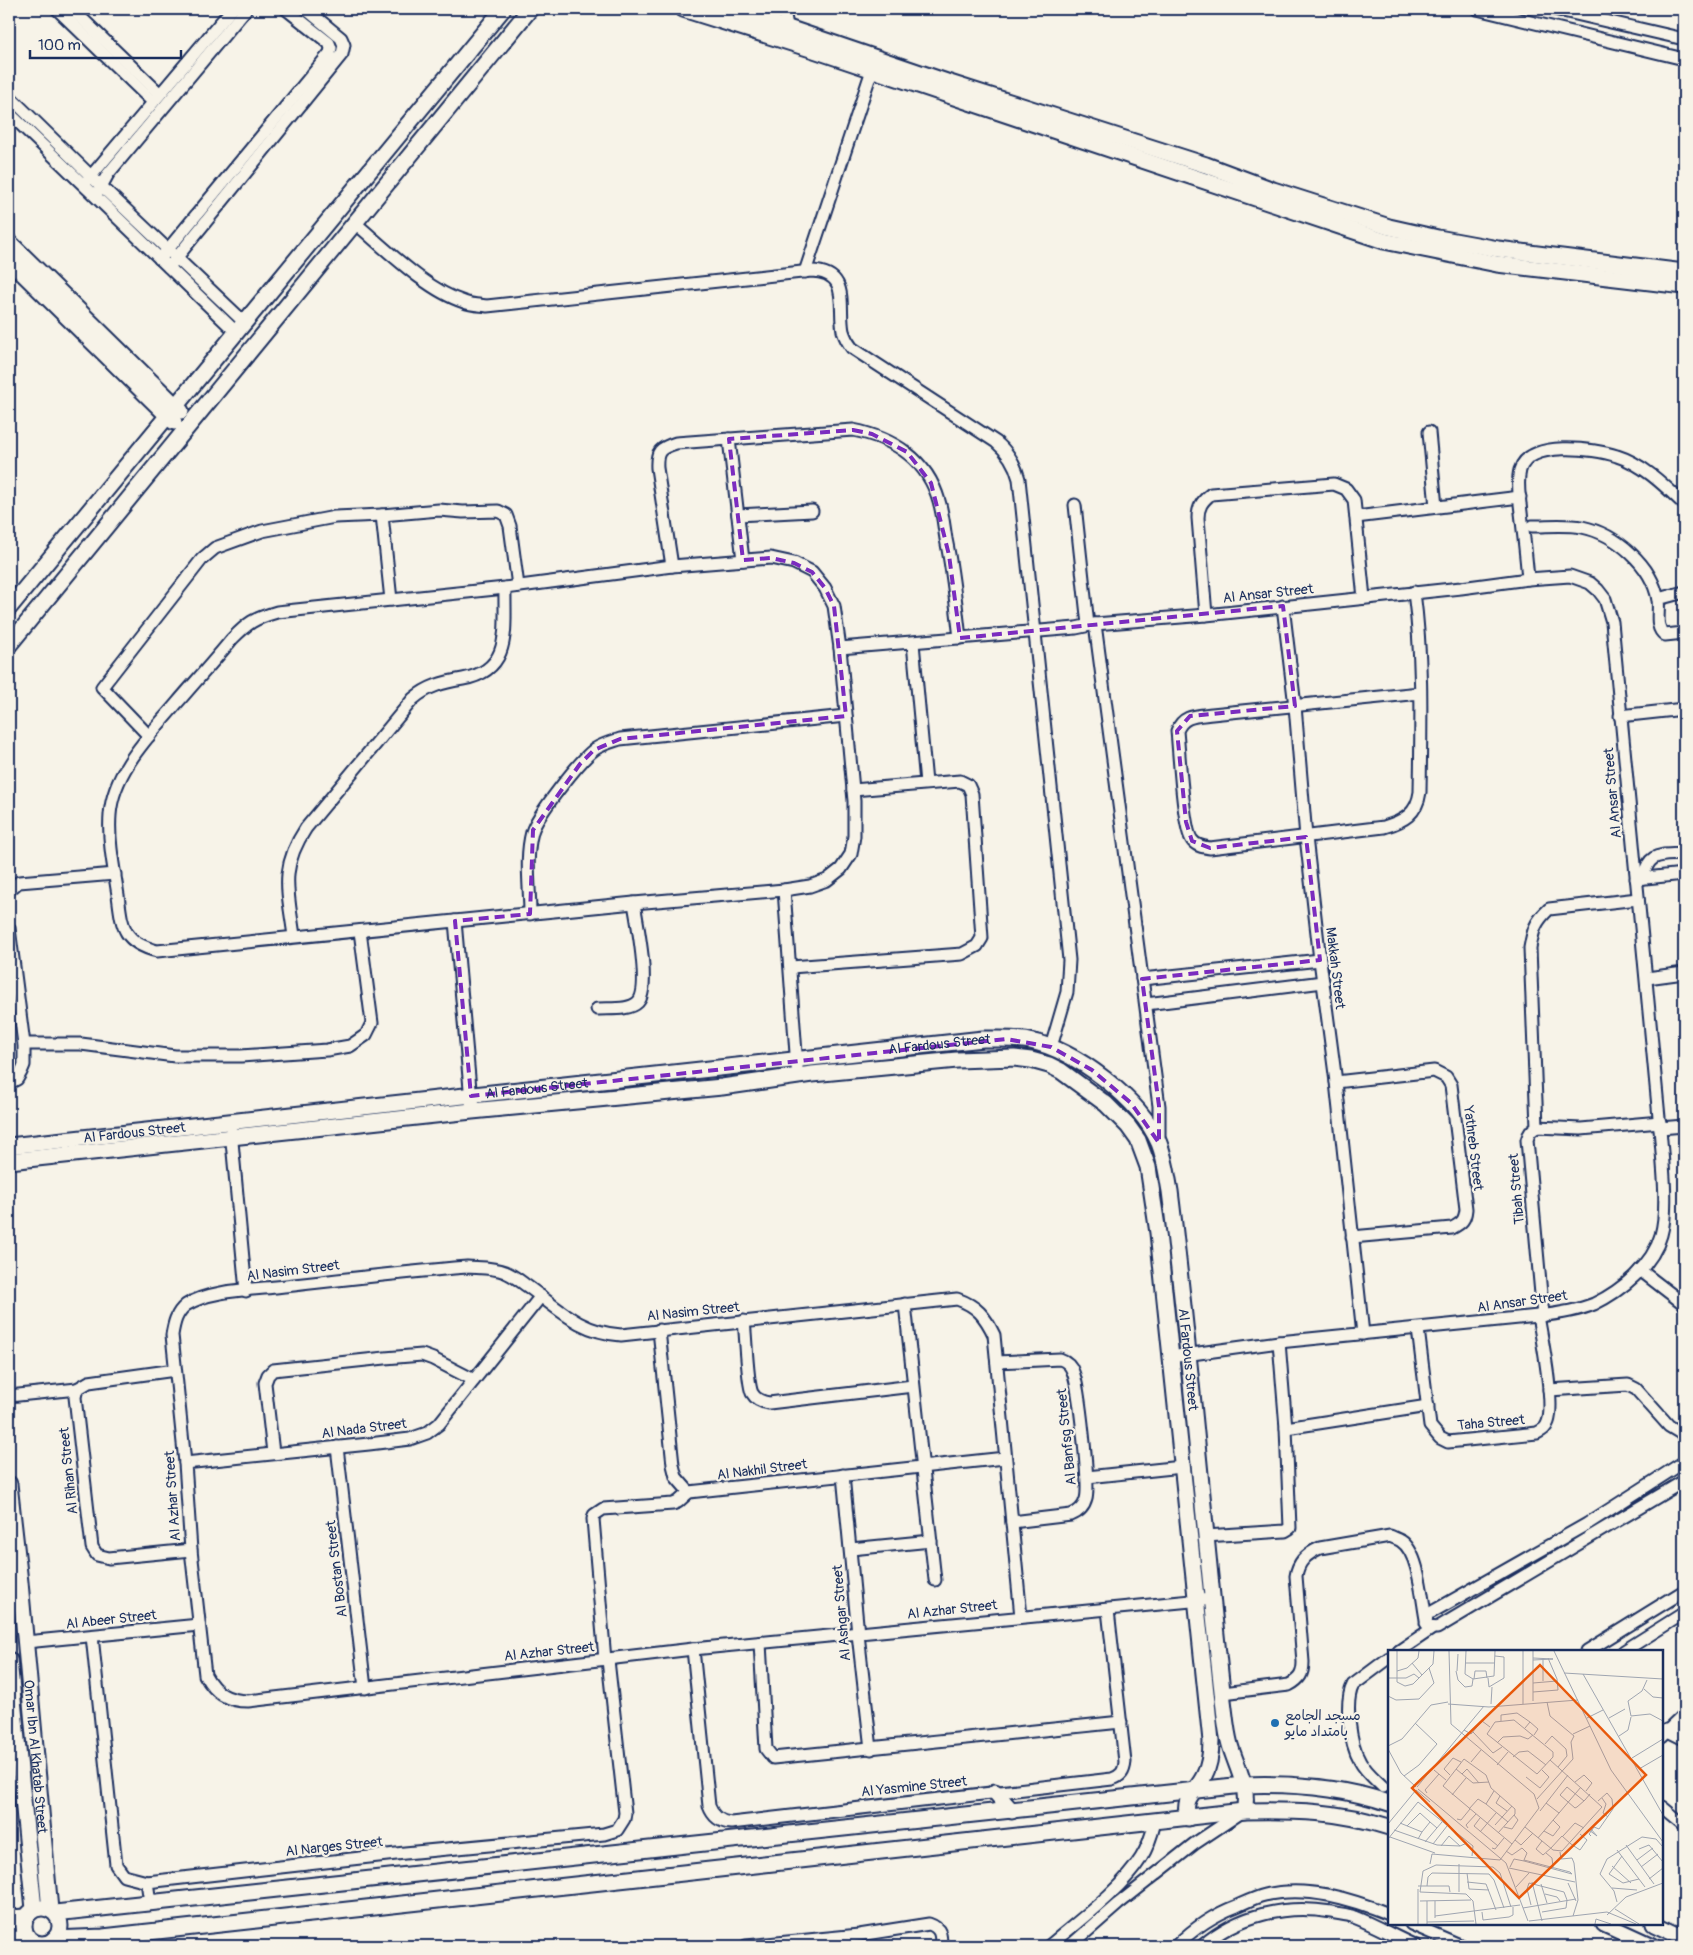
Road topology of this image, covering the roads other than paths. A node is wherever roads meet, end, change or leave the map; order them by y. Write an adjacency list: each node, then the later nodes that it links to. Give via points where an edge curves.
1 (57, 9): 23 (street)
2 (72, 9): 23 (street)
3 (232, 9): 23 (street)
4 (246, 9): 27 (street)
5 (286, 9): 18 (street)
6 (306, 9): 16 (street)
7 (502, 9): 37 (street)
8 (530, 9): 29 (street)
9 (683, 9): 19 (street)
10 (784, 9): 15 (street)
11 (1477, 9): 20 (street)
12 (1554, 9): 14 (street)
13 (742, 10): 15 (street)
14 (1590, 13): 17 (street)
15 (787, 26): 19 (street)
16 (341, 38): 18 (street); 31 (street, via 344,50 340,57)
17 (1684, 39)
18 (329, 43): 31 (street, via 330,53)
19 (815, 44): 21 (street); 35 (street, via 1389,227 1498,248)
20 (1684, 59)
21 (872, 70): 34 (street); 36 (street, via 1384,242 1497,264)
22 (9, 96): 25 (street)
23 (157, 98): 25 (street)
24 (9, 113): 26 (street)
25 (91, 176): 26 (street); 27 (street)
26 (83, 186): 28 (street)
27 (101, 186): 28 (street); 31 (street)
28 (94, 196): 33 (street)
29 (354, 222): 34 (street, via 427,283 466,303 487,306); 39 (street)
30 (9, 242): 38 (street)
31 (172, 254): 33 (street); 37 (street)
32 (9, 260): 38 (street)
33 (164, 263): 37 (street)
34 (805, 272): 65 (street, via 824,273 839,287 843,331 852,348 996,442 1009,454 1019,479)
35 (1684, 272)
36 (1684, 286)
37 (240, 327): 38 (street)
38 (171, 410): 39 (street); 62 (street)
39 (187, 426): 69 (street)
40 (1428, 432): 45 (street)
41 (729, 439): 48 (street); 52 (street, via 676,443 659,451 657,468); 67 (street, via 853,430 890,441 907,452 932,483 939,501 950,555)
42 (1520, 497): 43 (street, via 1518,479 1524,461 1533,454 1569,449 1617,456 1641,468); 45 (street); 53 (street)
43 (1684, 504)
44 (1075, 505): 64 (street)
45 (1436, 507): 49 (street)
46 (812, 511): 48 (street)
47 (382, 515): 54 (street, via 439,510 498,510 506,515 510,526); 60 (street); 76 (street, via 335,517 262,531 215,548 202,559 102,688)
48 (738, 515): 51 (street)
49 (1356, 517): 58 (street); 63 (street, via 1354,500 1346,489 1334,484 1211,494 1198,510)
50 (1532, 526): 59 (street, via 1582,527 1612,538 1639,561)
51 (743, 560): 52 (street); 70 (street, via 771,558 794,563 812,572 834,606)
52 (672, 566): 54 (street)
53 (1528, 579): 56 (street, Al Ansar Street); 75 (street, Al Ansar Street, via 1580,578 1590,583 1605,599 1612,622)
54 (518, 586): 55 (street)
55 (505, 588): 60 (street); 92 (street, via 503,638 496,662 486,671 434,685 413,699 298,841 289,860 287,877)
56 (1414, 592): 58 (street, Al Ansar Street); 71 (street)
57 (1684, 592): 59 (street)
58 (1364, 598): 61 (street, Al Ansar Street)
59 (1658, 599): 66 (street, via 1662,633)
60 (390, 600): 76 (street, via 277,612 257,618 232,639)
61 (1283, 606): 63 (street, Al Ansar Street); 72 (street, Makkah Street)
62 (9, 608)
63 (1206, 615): 64 (street, Al Ansar Street)
64 (1092, 624): 65 (street, Al Ansar Street); 97 (street)
65 (1035, 631): 67 (street, Al Ansar Street); 102 (street, via 1069,960 1067,992)
66 (1684, 633)
67 (960, 638): 68 (street, Al Ansar Street)
68 (913, 643): 70 (street, Al Ansar Street); 77 (street)
69 (9, 645)
70 (840, 648): 74 (street)
71 (1420, 693): 72 (street); 79 (street, via 1420,792 1409,817 1384,827)
72 (1295, 706): 79 (street, Makkah Street); 79 (street, via 1190,716 1184,719 1177,731 1186,822 1192,841 1210,848)
73 (1684, 709): 75 (street)
74 (846, 716): 78 (street); 88 (street, via 605,743 580,764 533,830 529,846)
75 (1620, 716): 83 (street, Al Ansar Street)
76 (149, 736): 81 (street, via 126,769 110,813)
77 (926, 783): 78 (street); 94 (street, via 960,781 968,785 972,794 982,926 982,938 977,946 962,954)
78 (853, 790): 85 (street, via 854,836 851,854 841,869 827,880)
79 (1306, 837): 93 (street, Makkah Street)
80 (1684, 854): 83 (street, via 1653,857)
81 (115, 874): 84 (street, via 19,882); 92 (street, via 126,935 147,948 157,951)
82 (1684, 874): 83 (street)
83 (1640, 878): 86 (street, Al Ansar Street)
84 (9, 890)
85 (784, 890): 87 (street); 94 (street)
86 (1638, 899): 96 (street, Al Ansar Street); 110 (street, via 1549,909 1539,918 1533,931 1530,948)
87 (634, 903): 88 (street); 100 (street, via 644,980 642,994 638,1002 629,1007)
88 (530, 914): 89 (street)
89 (455, 921): 91 (street); 107 (street)
90 (9, 928): 101 (street)
91 (360, 930): 92 (street); 101 (street, via 372,1023 366,1035 350,1046 241,1056 184,1056 81,1044)
92 (294, 936)
93 (1320, 960): 97 (street); 98 (street, Makkah Street)
94 (791, 967): 103 (street)
95 (1684, 973): 96 (street)
96 (1647, 978): 108 (street, Al Ansar Street)
97 (1142, 979): 99 (street)
98 (1323, 982): 99 (street); 105 (street, Makkah Street)
99 (1146, 1004): 113 (street, via 1159,1106)
100 (597, 1009)
101 (24, 1044): 106 (street, via 24,1065 17,1079)
102 (1051, 1047): 103 (street, Al Fardous Street, via 1029,1041 984,1039); 113 (street, Al Fardous Street, via 1113,1086 1148,1123)
103 (796, 1060): 104 (street); 107 (street, Al Fardous Street)
104 (798, 1076): 107 (street, Al Fardous Street, via 722,1087); 129 (street, Al Fardous Street, via 956,1060 1014,1058 1048,1064 1091,1091 1128,1126 1144,1154 1158,1233)
105 (1336, 1082): 116 (street, Makkah Street); 116 (street, Yathreb Street, via 1434,1071 1446,1077 1451,1085 1466,1209 1462,1223 1452,1228)
106 (9, 1083)
107 (472, 1103): 111 (street, Al Fardous Street)
108 (1660, 1125): 109 (street); 110 (street, via 1581,1129); 117 (street, Al Ansar Street, via 1664,1212 1661,1235)
109 (1684, 1126)
110 (1537, 1127): 122 (street, Tibah Street, via 1527,1140)
111 (231, 1129): 112 (street, Al Fardous Street); 118 (street)
112 (140, 1139): 114 (street, Al Fardous Street); 115 (street, Al Fardous Street)
113 (1159, 1143): 128 (street, Al Fardous Street, via 1170,1191)
114 (9, 1146)
115 (9, 1161)
116 (1352, 1237): 126 (street, Makkah Street)
117 (1640, 1270): 121 (street); 122 (street, Al Ansar Street, via 1613,1293 1593,1304)
118 (246, 1291): 119 (street, Al Nasim Street, via 467,1267 504,1271); 131 (street, Al Nasim Street, via 208,1296 179,1312 172,1335)
119 (541, 1296): 125 (street, Al Nasim Street, via 572,1321 604,1334); 132 (street, Al Nada Street)
120 (905, 1304): 123 (street, Al Nasim Street); 130 (street, Al Nasim Street, via 950,1299 970,1303 987,1320 994,1335); 133 (street)
121 (1684, 1304)
122 (1541, 1316): 124 (street, Al Ansar Street); 135 (street, Taha Street)
123 (744, 1321): 125 (street, Al Nasim Street); 133 (street, via 751,1387 762,1402)
124 (1418, 1329): 126 (street, Al Ansar Street); 137 (street, Taha Street)
125 (660, 1330): 151 (street, via 673,1465 676,1477)
126 (1363, 1334): 127 (street, Al Ansar Street)
127 (1279, 1342): 128 (street, Al Ansar Street); 138 (street)
128 (1189, 1354): 129 (street, Al Ansar Street); 154 (street, Al Fardous Street)
129 (1170, 1357): 146 (street, Al Fardous Street)
130 (997, 1362): 142 (street, Al Nasim Street); 148 (street, Al Banfsg Street, via 1066,1361 1074,1372)
131 (176, 1370): 134 (street, via 89,1382); 144 (street, Al Azhar Street)
132 (474, 1380): 140 (street, Al Nada Street, via 439,1424 427,1433 410,1439); 141 (street, via 422,1355 273,1370 265,1383)
133 (913, 1386): 145 (street)
134 (77, 1388): 136 (street); 157 (street, Al Rihan Street, via 75,1397 92,1547 97,1555 109,1558)
135 (1549, 1390): 137 (street, Taha Street, via 1548,1423 1537,1433 1448,1442 1430,1426); 139 (street, via 1628,1385 1669,1426)
136 (9, 1396)
137 (1428, 1406): 138 (street)
138 (1286, 1428): 154 (street, via 1290,1528 1285,1531)
139 (1684, 1435)
140 (337, 1447): 141 (street, Al Nada Street); 178 (street, Al Bostan Street)
141 (273, 1453): 144 (street, Al Nada Street)
142 (1006, 1458): 145 (street, Al Nakhil Street); 152 (street, Al Nasim Street)
143 (1684, 1462): 165 (street, via 1587,1524 1428,1614)
144 (185, 1463): 157 (street, Al Azhar Street)
145 (923, 1466): 147 (street, Al Nakhil Street); 155 (street)
146 (1182, 1467): 148 (street); 161 (street, Al Fardous Street)
147 (843, 1475): 151 (street, Al Nakhil Street); 156 (street, Al Ashgar Street)
148 (1087, 1476): 152 (street, Al Banfsg Street, via 1086,1498 1077,1513)
149 (1684, 1481): 165 (street, via 1437,1628)
150 (9, 1484): 153 (street, Omar Ibn Al Khatab Street)
151 (689, 1492): 177 (street, via 672,1504 603,1510 594,1515)
152 (1012, 1522): 164 (street, Al Nasim Street)
153 (11, 1527): 169 (street, Omar Ibn Al Khatab Street)
154 (1205, 1536): 160 (street, Al Fardous Street)
155 (931, 1541): 156 (street); 158 (street)
156 (850, 1549): 167 (street, Al Ashgar Street)
157 (191, 1550): 166 (street, Al Azhar Street)
158 (935, 1580)
159 (1684, 1591): 173 (street)
160 (1212, 1599): 161 (street, Al Azhar Street); 179 (street, Al Fardous Street)
161 (1197, 1601): 162 (street, Al Azhar Street); 187 (street, Al Fardous Street, via 1211,1754 1204,1775)
162 (1108, 1610): 164 (street, Al Azhar Street); 181 (street, Al Yasmine Street)
163 (1684, 1613): 174 (street)
164 (1021, 1617): 167 (street, Al Azhar Street)
165 (1429, 1623): 172 (street); 179 (street, via 1414,1558 1401,1540 1390,1536 1320,1548 1311,1552 1297,1567 1303,1662 1303,1672 1298,1680 1289,1685)
166 (199, 1625): 168 (street, Al Abeer Street); 178 (street, Al Azhar Street, via 205,1675 227,1698 248,1701)
167 (858, 1634): 170 (street, Al Azhar Street); 184 (street, Al Ashgar Street)
168 (92, 1636): 169 (street, Al Abeer Street); 200 (street, Al Narges Street, via 116,1865 124,1876)
169 (26, 1642): 202 (street, Omar Ibn Al Khatab Street)
170 (760, 1643): 171 (street, Al Azhar Street); 184 (street, via 766,1749 773,1758)
171 (693, 1649): 177 (street, Al Azhar Street); 193 (street, Al Yasmine Street, via 709,1806 716,1818 726,1822)
172 (1400, 1650)
173 (1589, 1650)
174 (1626, 1650)
175 (1388, 1659): 188 (street, via 1352,1685 1347,1705 1357,1756)
176 (9, 1660): 203 (street, Omar Ibn Al Khatab Street)
177 (606, 1660): 178 (street, Al Azhar Street); 198 (street, Al Narges Street, via 624,1819 617,1830 608,1834)
178 (365, 1688)
179 (1223, 1693): 185 (street, Al Fardous Street, via 1230,1744)
180 (1682, 1718): 182 (street)
181 (1121, 1722): 184 (street); 186 (street, Al Yasmine Street, via 1125,1762 1119,1776)
182 (1664, 1733): 183 (street)
183 (1684, 1739)
184 (871, 1749)
185 (1243, 1785): 187 (street); 188 (street, via 1283,1784 1350,1792); 191 (street, Al Fardous Street)
186 (995, 1792): 190 (street); 193 (street, Al Yasmine Street)
187 (1192, 1792): 190 (street); 192 (street, Al Fardous Street, via 1187,1803)
188 (1385, 1792)
189 (1663, 1808): 195 (street)
190 (1012, 1810): 197 (street)
191 (1244, 1811): 192 (street); 196 (street, via 1320,1811); 216 (street, via 1194,1844)
192 (1188, 1818): 194 (street)
193 (761, 1819): 197 (street)
194 (1155, 1822): 212 (street); 215 (street, via 1137,1864)
195 (1684, 1825)
196 (1388, 1827)
197 (763, 1838): 199 (street)
198 (536, 1842): 199 (street); 200 (street, Al Narges Street)
199 (537, 1862): 201 (street)
200 (148, 1882): 201 (street)
201 (150, 1902): 202 (street)
202 (53, 1911): 203 (street, via 39,1908); 212 (street, via 60,1924 58,1934)
203 (30, 1913): 205 (street); 212 (street, via 23,1928)
204 (1388, 1914): 217 (street, via 1334,1896 1290,1892 1265,1895 1221,1912)
205 (9, 1918)
206 (1413, 1925): 220 (street)
207 (1606, 1925): 221 (street)
208 (1658, 1925): 209 (street); 221 (street)
209 (1684, 1938)
210 (9, 1940): 212 (street)
211 (858, 1940): 213 (street); 214 (street, via 929,1924 940,1933)
212 (43, 1943)
213 (746, 1946)
214 (941, 1946)
215 (1049, 1946)
216 (1070, 1946)
217 (1176, 1946)
218 (1202, 1946): 219 (street, via 1247,1919 1288,1909 1314,1909 1352,1916)
219 (1416, 1946)
220 (1462, 1946)
221 (1652, 1946)

